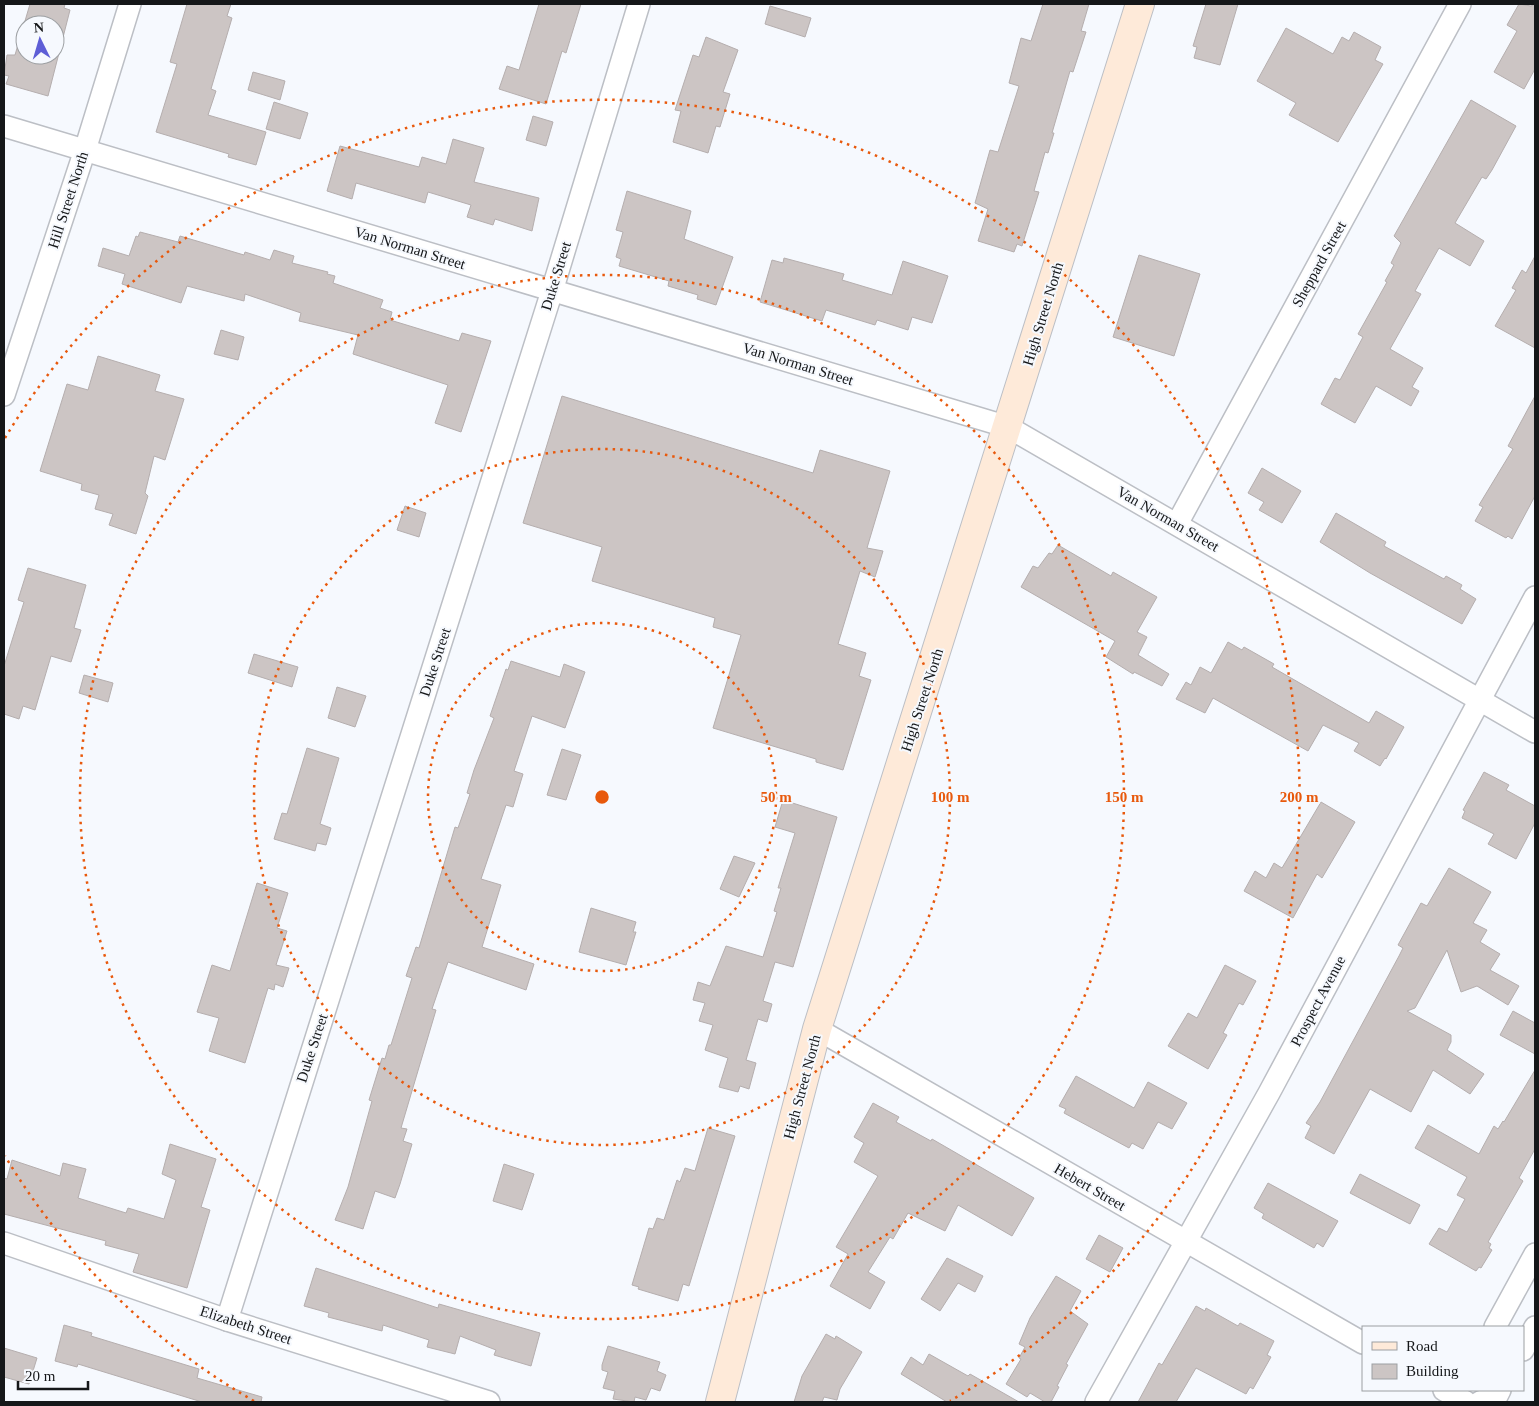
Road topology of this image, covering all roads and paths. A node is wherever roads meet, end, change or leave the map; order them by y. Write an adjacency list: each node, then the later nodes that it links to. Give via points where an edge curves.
1 (130, 4): 6 (street, Hill Street North)
2 (639, 4): 7 (street, Duke Street)
3 (1140, 4): 9 (main road, High Street North)
4 (1460, 4): 10 (street, Sheppard Street)
5 (4, 126): 6 (street, Van Norman Street)
6 (85, 150): 7 (street, Van Norman Street); 8 (street, Hill Street North)
7 (552, 291): 9 (street, Van Norman Street); 18 (street, Duke Street)
8 (4, 395)
9 (1008, 427): 10 (street, Van Norman Street); 14 (main road, High Street North)
10 (1177, 524): 12 (street, Van Norman Street)
11 (1535, 597): 12 (street, Prospect Avenue)
12 (1480, 698): 13 (street, Van Norman Street); 15 (street, Prospect Avenue)
13 (1535, 732)
14 (817, 1029): 15 (street, Hebert Street); 26 (main road, High Street North)
15 (1186, 1242): 21 (street, Hebert Street); 27 (street, Prospect Avenue)
16 (4, 1244): 18 (street, Elizabeth Street)
17 (1535, 1254): 19 (street)
18 (227, 1320): 25 (street, Elizabeth Street)
19 (1496, 1326)
20 (1535, 1327): 22 (street)
21 (1362, 1342)
22 (1524, 1348)
23 (1446, 1391): 28 (street)
24 (1500, 1391): 29 (street, via 1497,1396)
25 (490, 1402)
26 (720, 1402)
27 (1096, 1402)
28 (1466, 1402)
29 (1480, 1402)

